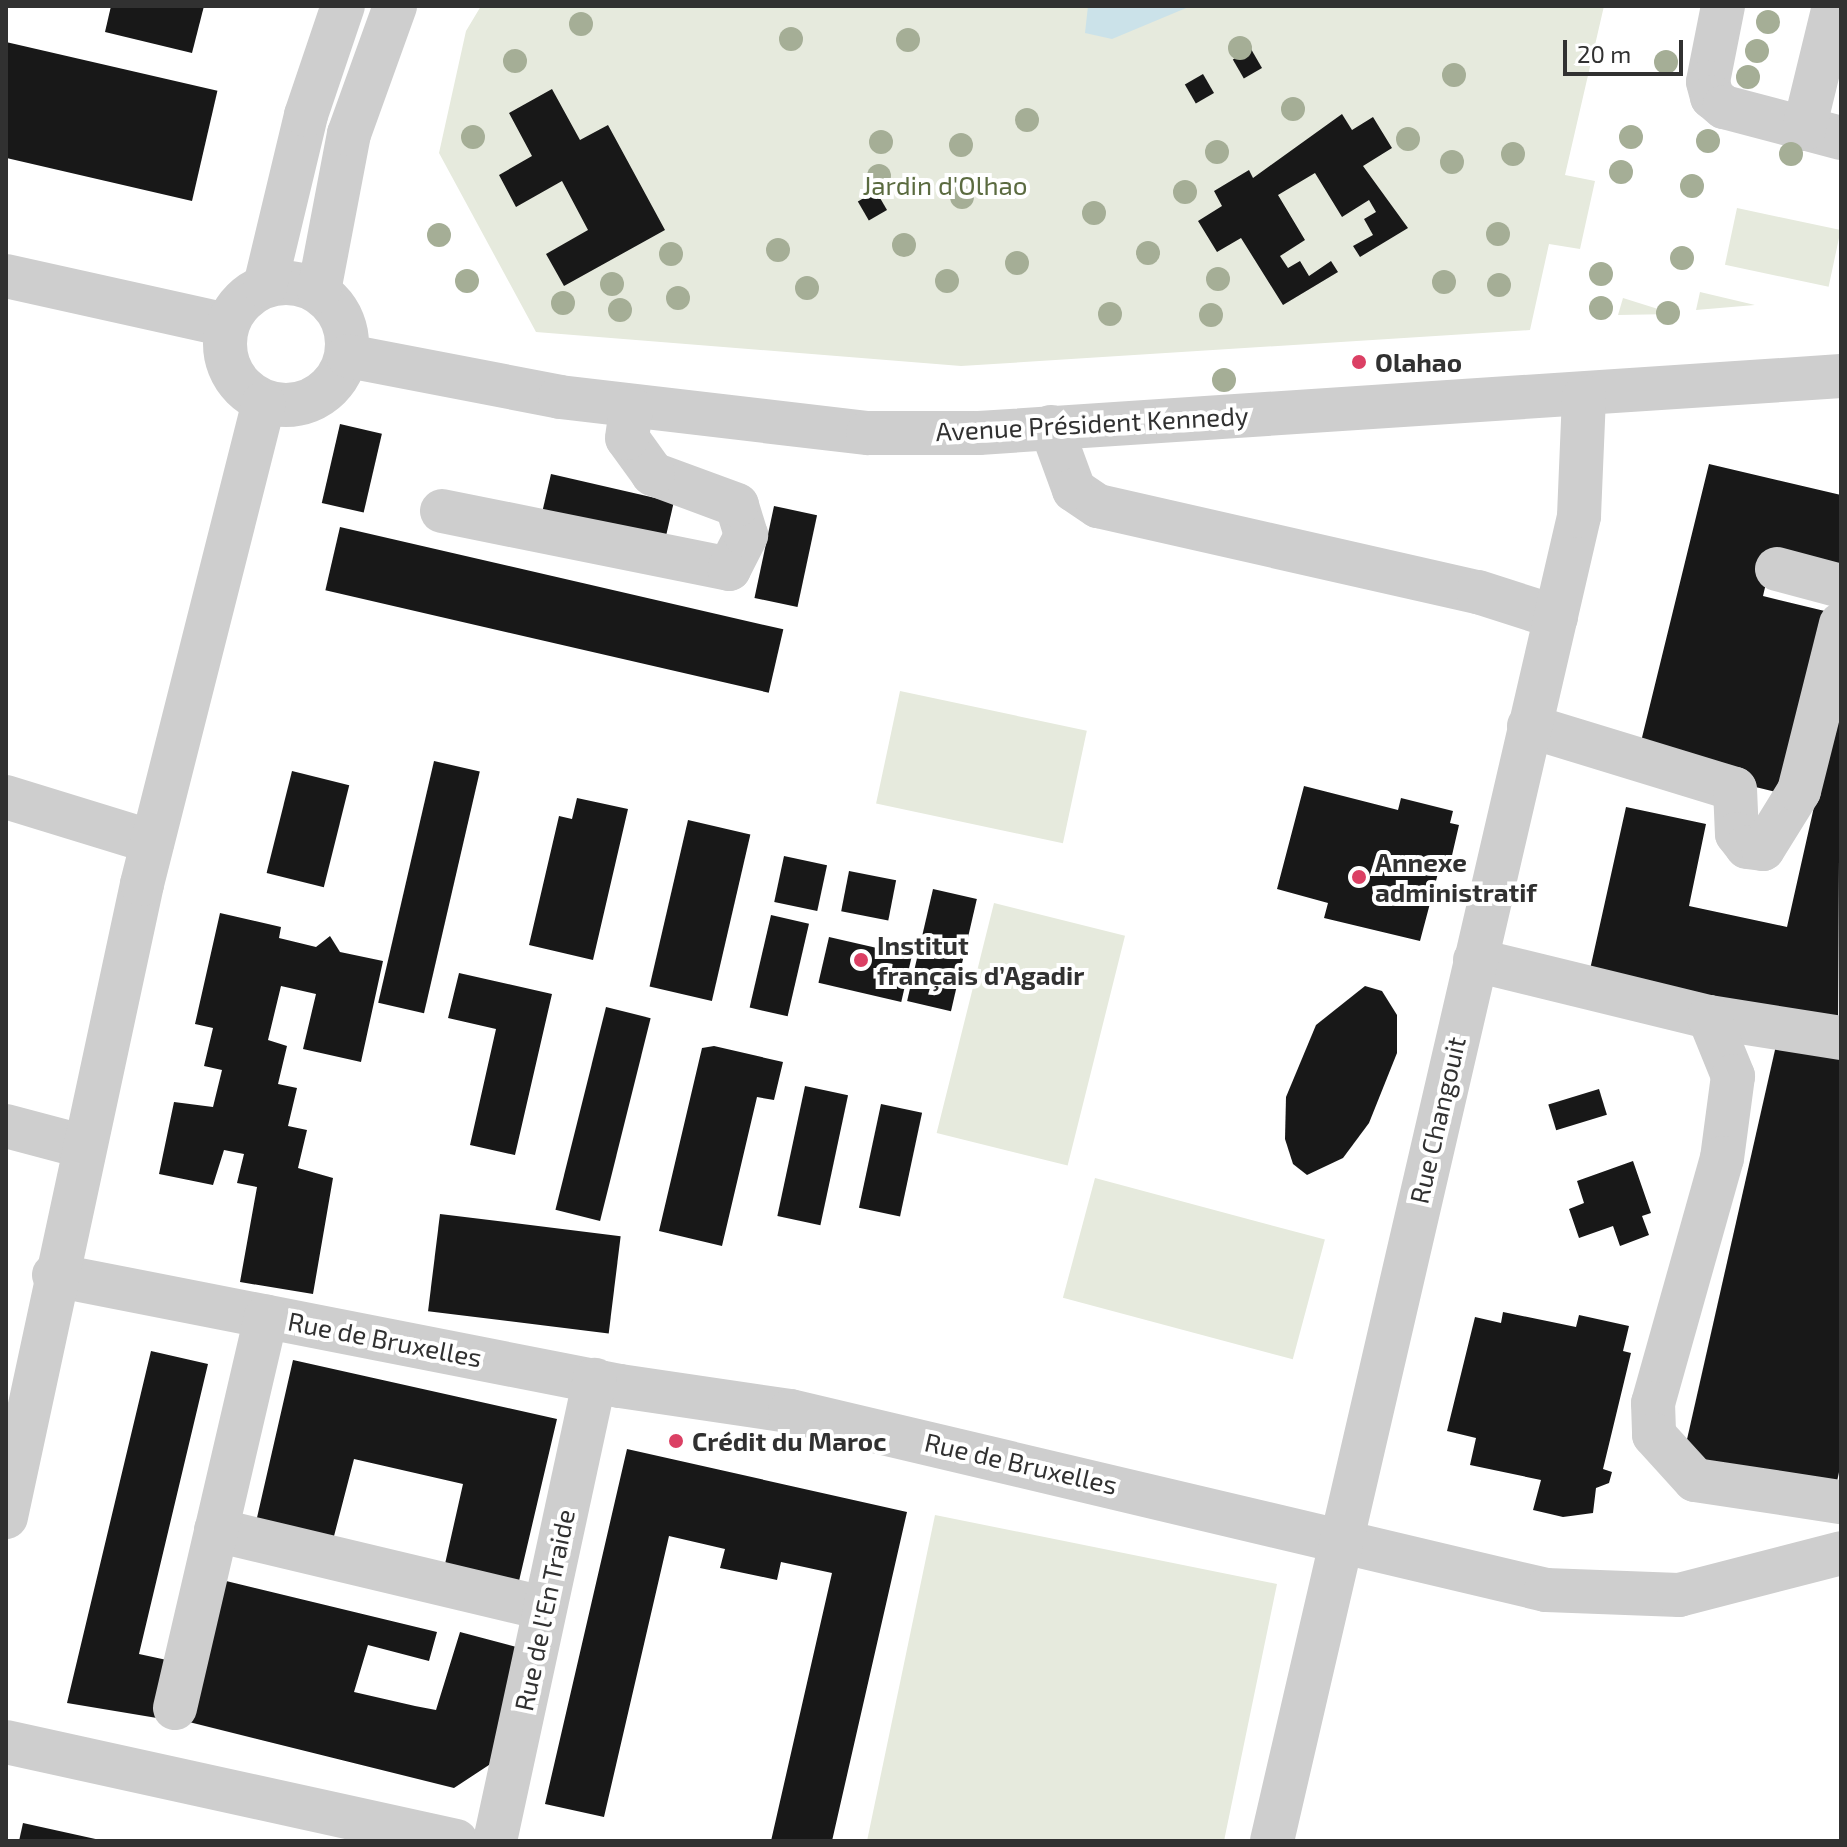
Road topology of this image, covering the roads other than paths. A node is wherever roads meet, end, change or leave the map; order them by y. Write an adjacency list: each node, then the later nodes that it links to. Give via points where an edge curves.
1 (343, 6): 7 (street, via 306,115)
2 (395, 6): 8 (street, via 372,53 349,134)
3 (1723, 6): 5 (street, via 1708,82 1712,97 1724,107)
4 (1834, 6): 5 (street)
5 (1822, 133)
6 (6, 276): 9 (street)
7 (265, 286): 8 (street, via 292,282); 9 (street)
8 (319, 291): 10 (street, via 343,319)
9 (227, 325): 13 (street, via 225,356 239,385)
10 (348, 356): 13 (street, via 331,387 308,402); 14 (street, Avenue Président Kennedy)
11 (1841, 376): 12 (street, Avenue Président Kennedy)
12 (1584, 397): 15 (street, Avenue Président Kennedy); 19 (street, Rue Changouit, via 1579,516)
13 (264, 403): 23 (street)
14 (631, 408): 15 (street, Avenue Président Kennedy, via 868,433); 16 (street, via 627,438 653,474 737,505 746,535 729,569 712,571)
15 (1051, 427): 19 (street, via 1074,490 1098,506 1478,592)
16 (442, 511)
17 (1777, 569): 18 (street)
18 (1841, 586)
19 (1556, 617): 21 (street, Rue Changouit)
20 (1841, 624): 21 (street, via 1799,791 1763,849 1747,847 1737,834 1735,789)
21 (1529, 726): 24 (street, Rue Changouit)
22 (6, 797): 23 (street)
23 (152, 842): 28 (street)
24 (1475, 960): 25 (street); 35 (street, Rue Changouit)
25 (1709, 1017): 26 (street); 32 (street, via 1733,1076 1722,1158 1653,1403 1654,1435 1695,1480)
26 (1841, 1038)
27 (6, 1126): 28 (street)
28 (81, 1146): 29 (street)
29 (54, 1275): 30 (street, Rue de Bruxelles); 33 (street)
30 (266, 1316): 31 (street, Rue de Bruxelles); 34 (street)
31 (595, 1380): 35 (street, Rue de Bruxelles, via 790,1411); 37 (street, Rue de l'En Traide)
32 (1841, 1502)
33 (6, 1517)
34 (216, 1530): 37 (street); 38 (street)
35 (1338, 1539): 36 (street, Rue de Bruxelles, via 1546,1590 1622,1595 1679,1595); 42 (street, Rue Changouit)
36 (1839, 1546)
37 (544, 1608): 41 (street, Rue de l'En Traide)
38 (175, 1708)
39 (6, 1742): 40 (street)
40 (456, 1841)
41 (495, 1841)
42 (1272, 1841)

